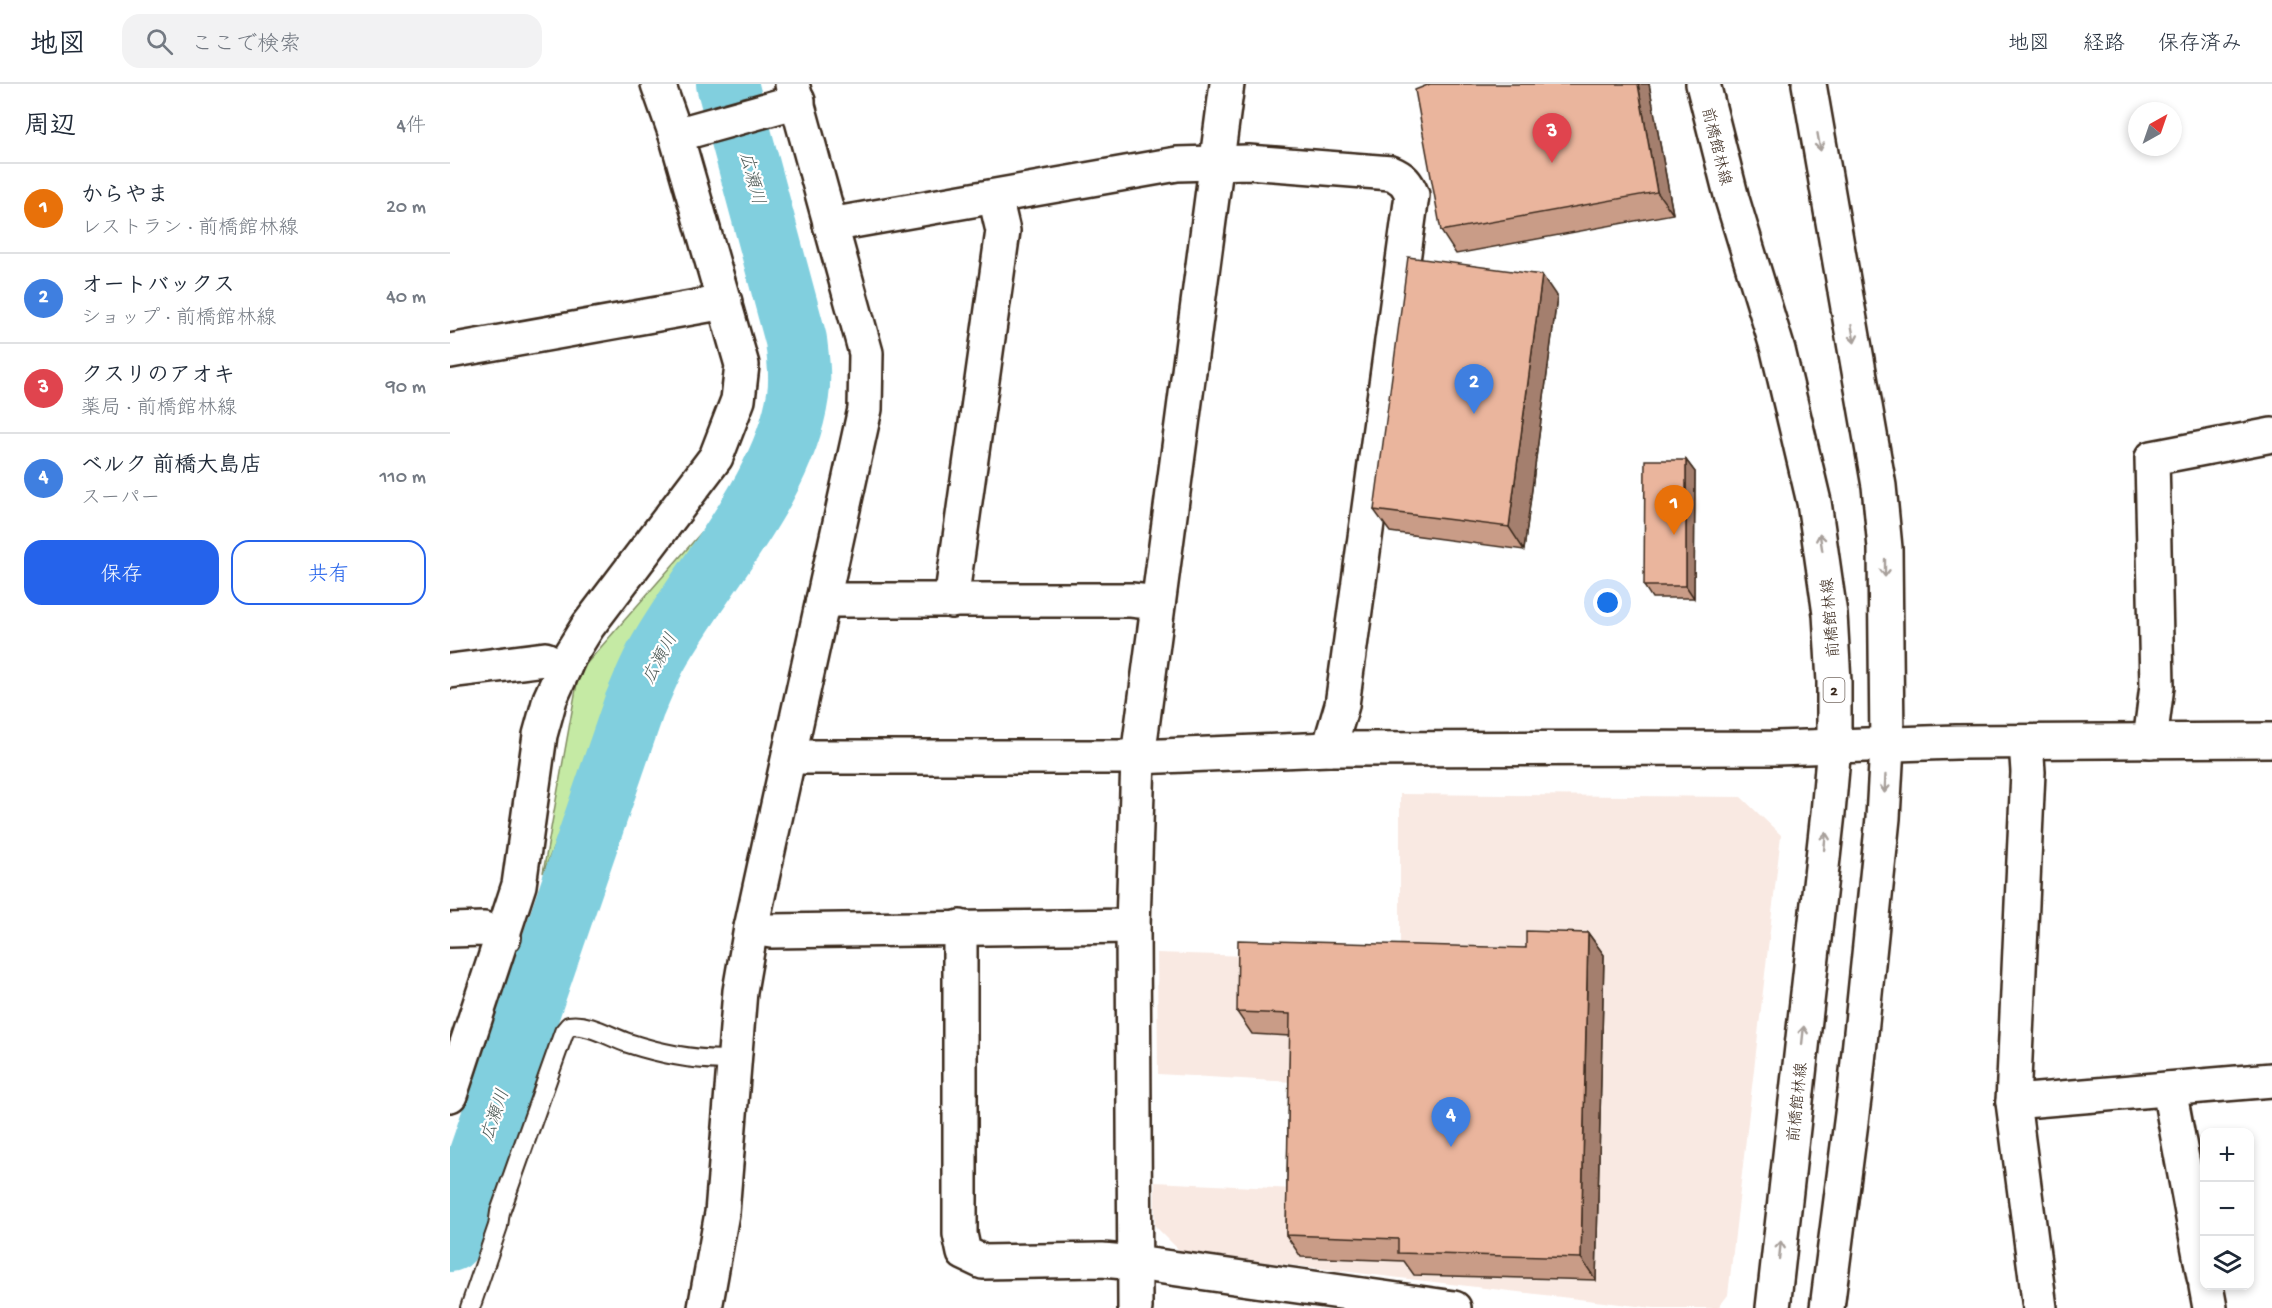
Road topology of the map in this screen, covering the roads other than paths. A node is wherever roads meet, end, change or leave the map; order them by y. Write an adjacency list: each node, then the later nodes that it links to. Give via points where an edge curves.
1 (658, 84): 6 (street)
2 (1227, 84): 7 (street)
3 (1702, 84): 21 (street, 前橋館林線 / 2, one-way to 3, via 1830,614 1814,501 1778,350)
4 (1809, 84): 22 (street, one-way to 22, via 1879,486 1884,548)
5 (795, 93): 6 (street, via 765,110); 9 (street)
6 (687, 132): 10 (street)
7 (1216, 163): 8 (street, via 1177,164); 15 (street); 23 (street, via 1391,173 1401,177 1412,195 1342,705)
8 (995, 197): 9 (street); 14 (street, via 1003,231)
9 (830, 225): 13 (street, via 866,353 867,381 865,409)
10 (725, 302): 11 (street); 16 (street, via 742,365 740,392 730,427 716,457 588,626)
11 (450, 351)
12 (2272, 435): 19 (street, via 2152,458 2157,686)
13 (823, 600): 14 (street); 24 (street)
14 (951, 601): 15 (street)
15 (1158, 603): 25 (street)
16 (564, 668): 17 (street, via 545,660); 30 (street, via 540,735 527,843)
17 (450, 671)
18 (2272, 740): 19 (street)
19 (2150, 741): 20 (street)
20 (2026, 742): 22 (street); 35 (street, via 2028,772)
21 (1834, 746): 22 (street); 23 (street); 43 (street, 前橋館林線 / 2, one-way to 21)
22 (1887, 746): 44 (street, one-way to 44, via 1855,1091)
23 (1329, 749): 25 (street)
24 (789, 754): 25 (street); 28 (street)
25 (1138, 757): 26 (street)
26 (1133, 926): 27 (street); 37 (street)
27 (960, 927): 28 (street, via 771,931); 37 (street, via 960,1234 964,1253 983,1262)
28 (751, 928): 31 (street, via 740,991)
29 (450, 930): 30 (street, via 473,927)
30 (504, 937): 34 (street)
31 (735, 1059): 39 (lane, via 660,1053 577,1025 569,1026 500,1212); 40 (street, via 722,1214)
32 (2272, 1080): 33 (street)
33 (2169, 1089): 35 (street); 36 (street)
34 (450, 1095)
35 (2013, 1102): 45 (street)
36 (2200, 1251)
37 (1136, 1263): 41 (street); 42 (street)
38 (2207, 1290): 46 (street)
39 (470, 1308)
40 (705, 1308)
41 (1135, 1308)
42 (1454, 1308)
43 (1773, 1308)
44 (1827, 1308)
45 (2040, 1308)
46 (2211, 1308)

